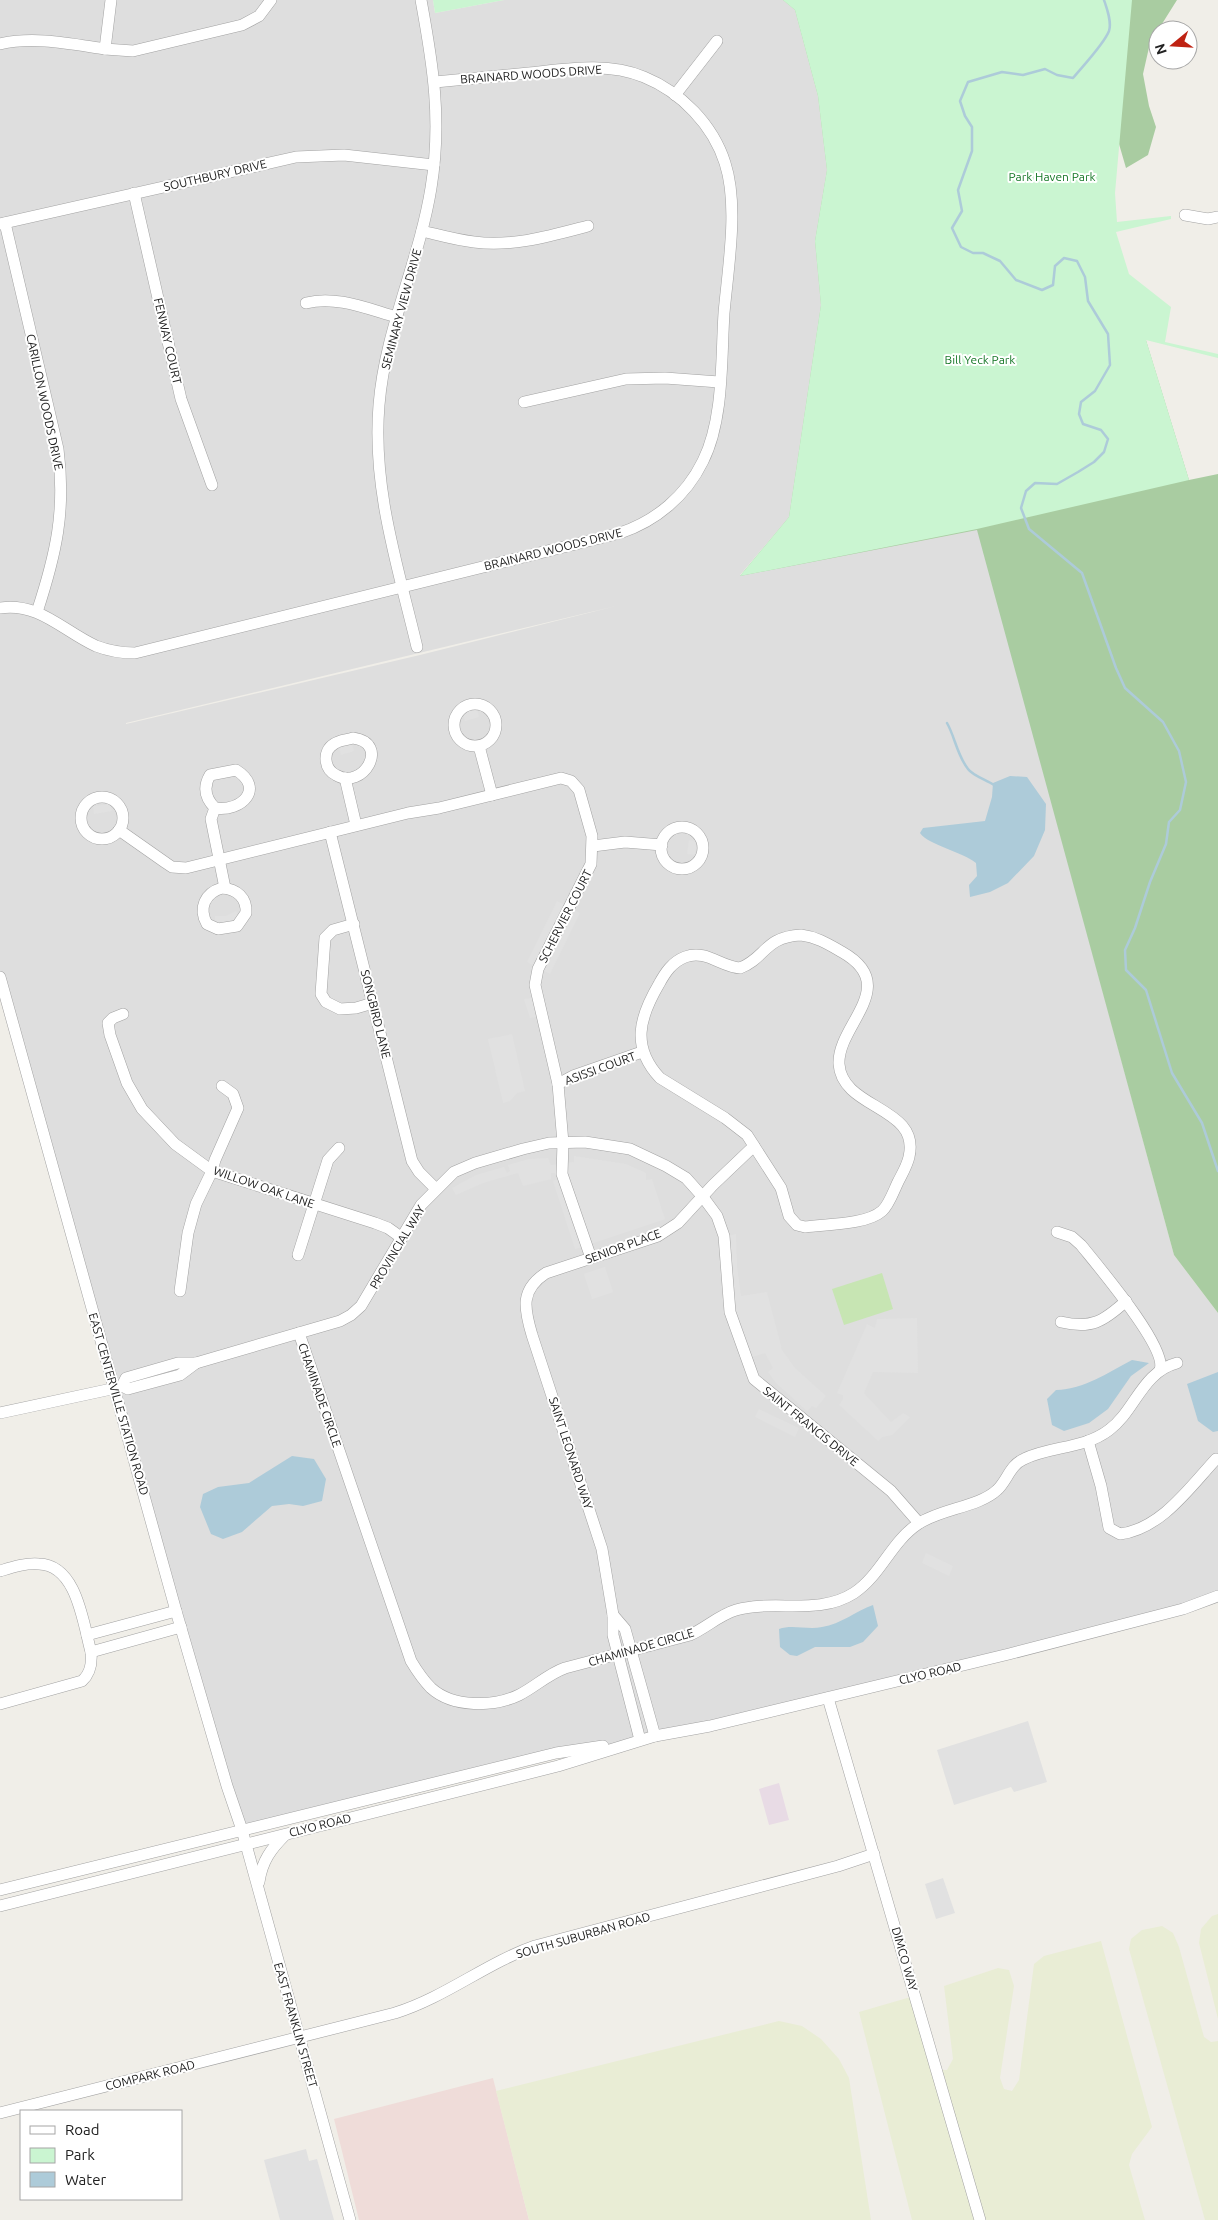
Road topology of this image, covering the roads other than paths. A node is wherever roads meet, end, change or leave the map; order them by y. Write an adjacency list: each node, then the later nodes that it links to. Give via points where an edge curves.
1 (111, 0): 6 (street)
2 (271, 0): 6 (street, via 259,16 242,25 133,51)
3 (421, 0): 7 (street, SEMINARY VIEW DRIVE)
4 (717, 41): 8 (street)
5 (0, 44): 6 (street, via 47,41)
6 (105, 49)
7 (435, 82): 8 (street, BRAINARD WOODS DRIVE, via 598,68 644,77); 9 (street, SEMINARY VIEW DRIVE)
8 (675, 95): 18 (street, BRAINARD WOODS DRIVE, via 703,121 713,136 729,177 732,210)
9 (434, 165): 10 (street, SOUTHBURY DRIVE, via 344,156 296,157); 15 (street, SEMINARY VIEW DRIVE)
10 (134, 193): 13 (street, SOUTHBURY DRIVE); 20 (street, FENWAY COURT, via 181,399)
11 (1185, 215): 12 (street)
12 (1218, 217)
13 (3, 223): 23 (street, CARILLON WOODS DRIVE, via 61,472 61,515 56,550)
14 (588, 226): 15 (street, via 544,238 502,243 463,240)
15 (422, 230): 17 (street, SEMINARY VIEW DRIVE)
16 (306, 303): 17 (street, via 338,301)
17 (397, 317): 21 (street, SEMINARY VIEW DRIVE, via 382,386 378,445 383,505)
18 (719, 382): 19 (street, via 626,379); 21 (street, BRAINARD WOODS DRIVE, via 714,432 703,462 684,491 659,513 620,533)
19 (524, 402)
20 (212, 485)
21 (403, 587): 23 (street, BRAINARD WOODS DRIVE, via 135,653 98,647); 24 (street, SEMINARY VIEW DRIVE)
22 (0, 608): 23 (street, BRAINARD WOODS DRIVE)
23 (37, 612)
24 (417, 647)
25 (479, 746): 27 (street)
26 (345, 778): 29 (street)
27 (492, 795): 29 (street, SCHERVIER COURT); 33 (street, SCHERVIER COURT, via 565,778 579,790)
28 (215, 808): 34 (street, via 211,819)
29 (356, 825): 31 (street, SCHERVIER COURT)
30 (119, 830): 34 (street, SCHERVIER COURT, via 172,866 186,868)
31 (330, 832): 34 (street, SCHERVIER COURT); 36 (street, SONGBIRD LANE)
32 (662, 845): 33 (street, via 625,842)
33 (593, 846): 41 (street, SCHERVIER COURT, via 591,864 536,976 536,995)
34 (221, 859): 35 (street)
35 (226, 888)
36 (354, 924): 38 (street, SONGBIRD LANE); 38 (street, via 333,930 325,938 320,994 326,1002 340,1009)
37 (1, 984): 63 (street, EAST CENTERVILLE STATION ROAD)
38 (373, 1003): 49 (street, SONGBIRD LANE, via 412,1161)
39 (123, 1014): 43 (street, WILLOW OAK LANE, via 108,1023 110,1035 127,1083)
40 (642, 1052): 41 (street, ASISSI COURT); 46 (street, via 660,1078 739,1128); 46 (street, via 642,1020 651,998 671,966 685,957 702,955 740,968 773,942 801,935 821,939 852,958 863,971 867,996 842,1047 841,1074 855,1094 897,1120 906,1132 909,1145 909,1158 883,1211 854,1222 797,1225 789,1216 781,1188)
41 (558, 1084): 45 (street, SCHERVIER COURT)
42 (222, 1086): 48 (street, via 233,1094 238,1108)
43 (142, 1109): 44 (street); 48 (street, WILLOW OAK LANE, via 175,1144)
44 (132, 1116)
45 (563, 1143): 49 (street, PROVINCIAL WAY, via 549,1143 475,1163 454,1172); 50 (street, PROVINCIAL WAY, via 585,1142 630,1149 686,1178); 55 (street, SCHERVIER COURT, via 562,1174)
46 (754, 1146): 50 (street, SENIOR PLACE)
47 (339, 1148): 51 (street, via 328,1160)
48 (212, 1171): 51 (street, WILLOW OAK LANE); 56 (street, via 196,1204 188,1233)
49 (436, 1189): 53 (street, PROVINCIAL WAY)
50 (703, 1197): 55 (street, SENIOR PLACE, via 678,1223 658,1236); 67 (street, SAINT FRANCIS DRIVE, via 717,1216 724,1236 730,1312 754,1379 890,1491)
51 (315, 1205): 53 (street, WILLOW OAK LANE, via 388,1228); 54 (street)
52 (1057, 1232): 58 (street, via 1072,1237 1081,1245)
53 (402, 1238): 60 (street, PROVINCIAL WAY, via 356,1311 340,1321)
54 (298, 1255)
55 (591, 1258): 57 (street, SENIOR PLACE, via 546,1273 537,1279)
56 (180, 1291)
57 (528, 1293): 71 (street, SAINT LEONARD WAY, via 525,1302 528,1322 593,1518)
58 (1126, 1301): 59 (street, via 1095,1323 1077,1325); 62 (street, via 1161,1359)
59 (1061, 1322)
60 (299, 1333): 63 (street, PROVINCIAL WAY, via 196,1363 178,1363 126,1378); 76 (street, CHAMINADE CIRCLE, via 406,1649 420,1676 433,1690 447,1698 486,1704 520,1695 555,1672)
61 (1177, 1363): 62 (street, CHAMINADE CIRCLE)
62 (1160, 1370): 65 (street, CHAMINADE CIRCLE, via 1113,1427)
63 (119, 1387): 64 (street); 70 (street, EAST CENTERVILLE STATION ROAD)
64 (0, 1414)
65 (1088, 1442): 66 (street, via 1110,1528 1120,1534 1138,1530 1163,1514); 67 (street, CHAMINADE CIRCLE, via 1024,1458 989,1496)
66 (1216, 1459)
67 (919, 1523): 75 (street, CHAMINADE CIRCLE, via 899,1541 867,1583 836,1602 818,1606 736,1610 703,1630)
68 (0, 1571): 73 (street, via 25,1564 55,1568 73,1589)
69 (1218, 1596): 77 (street, CLYO ROAD, via 1182,1610)
70 (176, 1611): 72 (street, EAST CENTERVILLE STATION ROAD); 73 (street)
71 (614, 1615): 75 (street, SAINT LEONARD WAY, via 625,1629); 76 (street, SAINT LEONARD WAY, via 612,1635)
72 (181, 1627): 74 (street); 81 (street, EAST CENTERVILLE STATION ROAD)
73 (87, 1635): 74 (street)
74 (91, 1652): 78 (street, via 90,1669 82,1681)
75 (631, 1652): 76 (street, CHAMINADE CIRCLE); 79 (street, SAINT LEONARD WAY)
76 (618, 1655): 80 (street, SAINT LEONARD WAY)
77 (828, 1698): 79 (street, CLYO ROAD); 84 (street, DIMCO WAY)
78 (0, 1704)
79 (656, 1736): 80 (street, CLYO ROAD)
80 (640, 1740): 81 (street, CLYO ROAD, via 556,1753); 82 (street, CLYO ROAD, via 558,1766)
81 (242, 1830): 83 (street, EAST FRANKLIN STREET); 86 (street, CLYO ROAD)
82 (287, 1833): 83 (street, CLYO ROAD); 85 (street, via 265,1858)
83 (246, 1843): 85 (street, EAST FRANKLIN STREET); 87 (street, CLYO ROAD)
84 (874, 1854): 88 (street, SOUTH SUBURBAN ROAD, via 536,1946 499,1960 450,1991 415,2007); 91 (street, DIMCO WAY)
85 (258, 1888): 88 (street, EAST FRANKLIN STREET)
86 (0, 1890)
87 (0, 1906)
88 (300, 2038): 89 (street, COMPARK ROAD); 90 (street, EAST FRANKLIN STREET)
89 (0, 2113)
90 (350, 2220)
91 (980, 2220)

